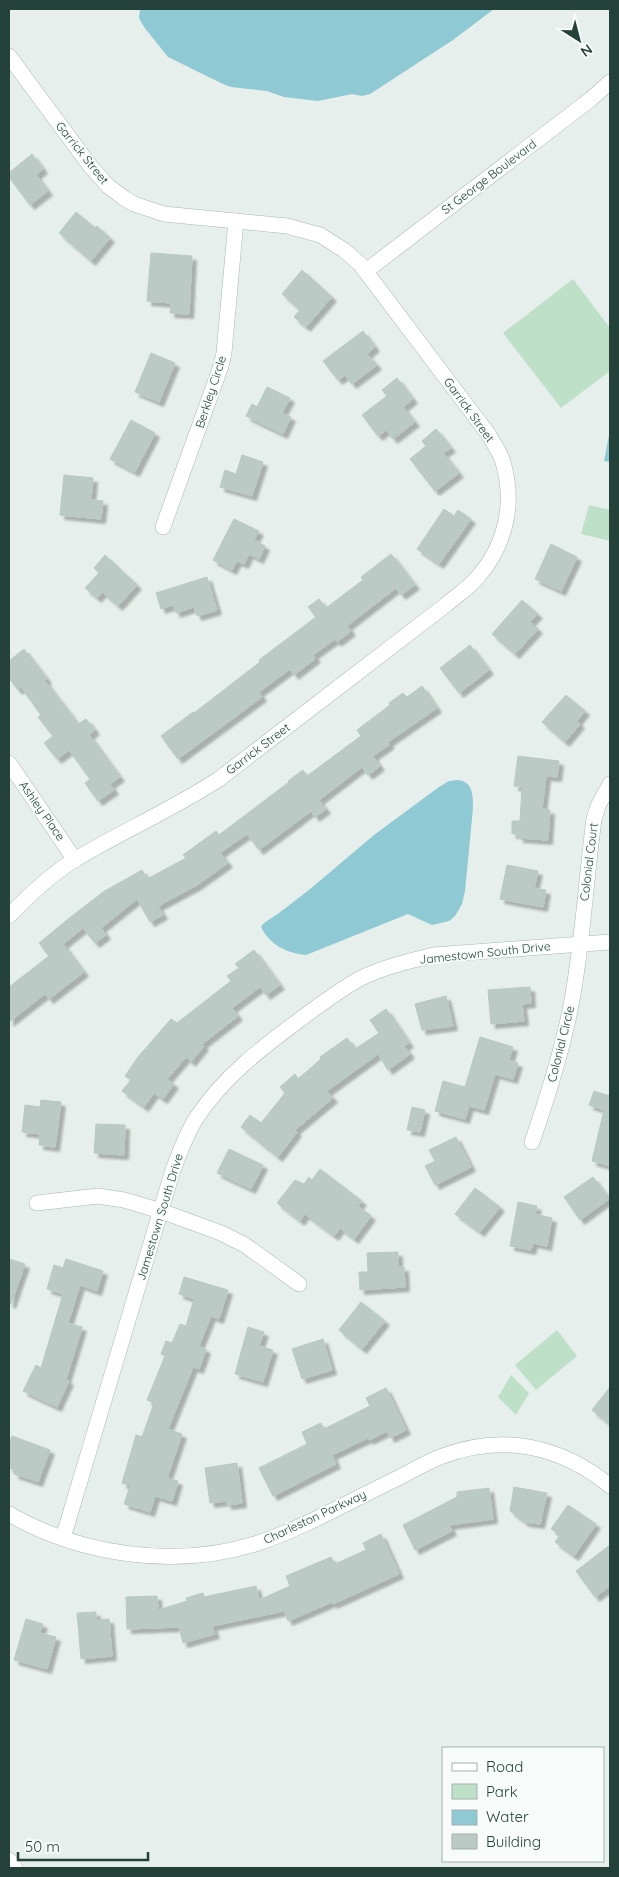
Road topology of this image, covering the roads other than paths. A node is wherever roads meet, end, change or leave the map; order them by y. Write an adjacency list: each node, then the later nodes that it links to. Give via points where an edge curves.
1 (9, 56): 3 (street, Garrick Street, via 91,167 124,198 164,214)
2 (610, 82): 4 (street, St George Boulevard)
3 (236, 221): 4 (street, Garrick Street, via 287,226 320,235 344,250); 5 (street, Berkley Circle, via 221,366)
4 (366, 271): 8 (street, Garrick Street, via 489,435 501,458 509,505 504,530 493,557 476,580 448,604 219,779)
5 (163, 526)
6 (9, 763): 8 (street, Ashley Place)
7 (610, 784): 11 (street, Colonial Court, via 594,819)
8 (75, 860): 9 (street, Garrick Street, via 43,883)
9 (9, 916)
10 (610, 942): 11 (street, Jamestown South Drive)
11 (580, 943): 12 (street, Colonial Circle, via 567,1025); 14 (street, Jamestown South Drive, via 434,955 383,969 342,990 264,1047 222,1085 188,1134 172,1172)
12 (532, 1142)
13 (37, 1203): 14 (street, via 98,1196)
14 (161, 1211): 15 (street, via 245,1245); 18 (street, Jamestown South Drive)
15 (299, 1284)
16 (610, 1486): 18 (street, Charleston Parkway, via 576,1462 542,1449 518,1445 476,1447 439,1458 282,1534 226,1551 184,1556 140,1554 107,1550)
17 (9, 1514): 18 (street, Charleston Parkway)
18 (63, 1538)
19 (9, 1860): 20 (street)
20 (15, 1868)

